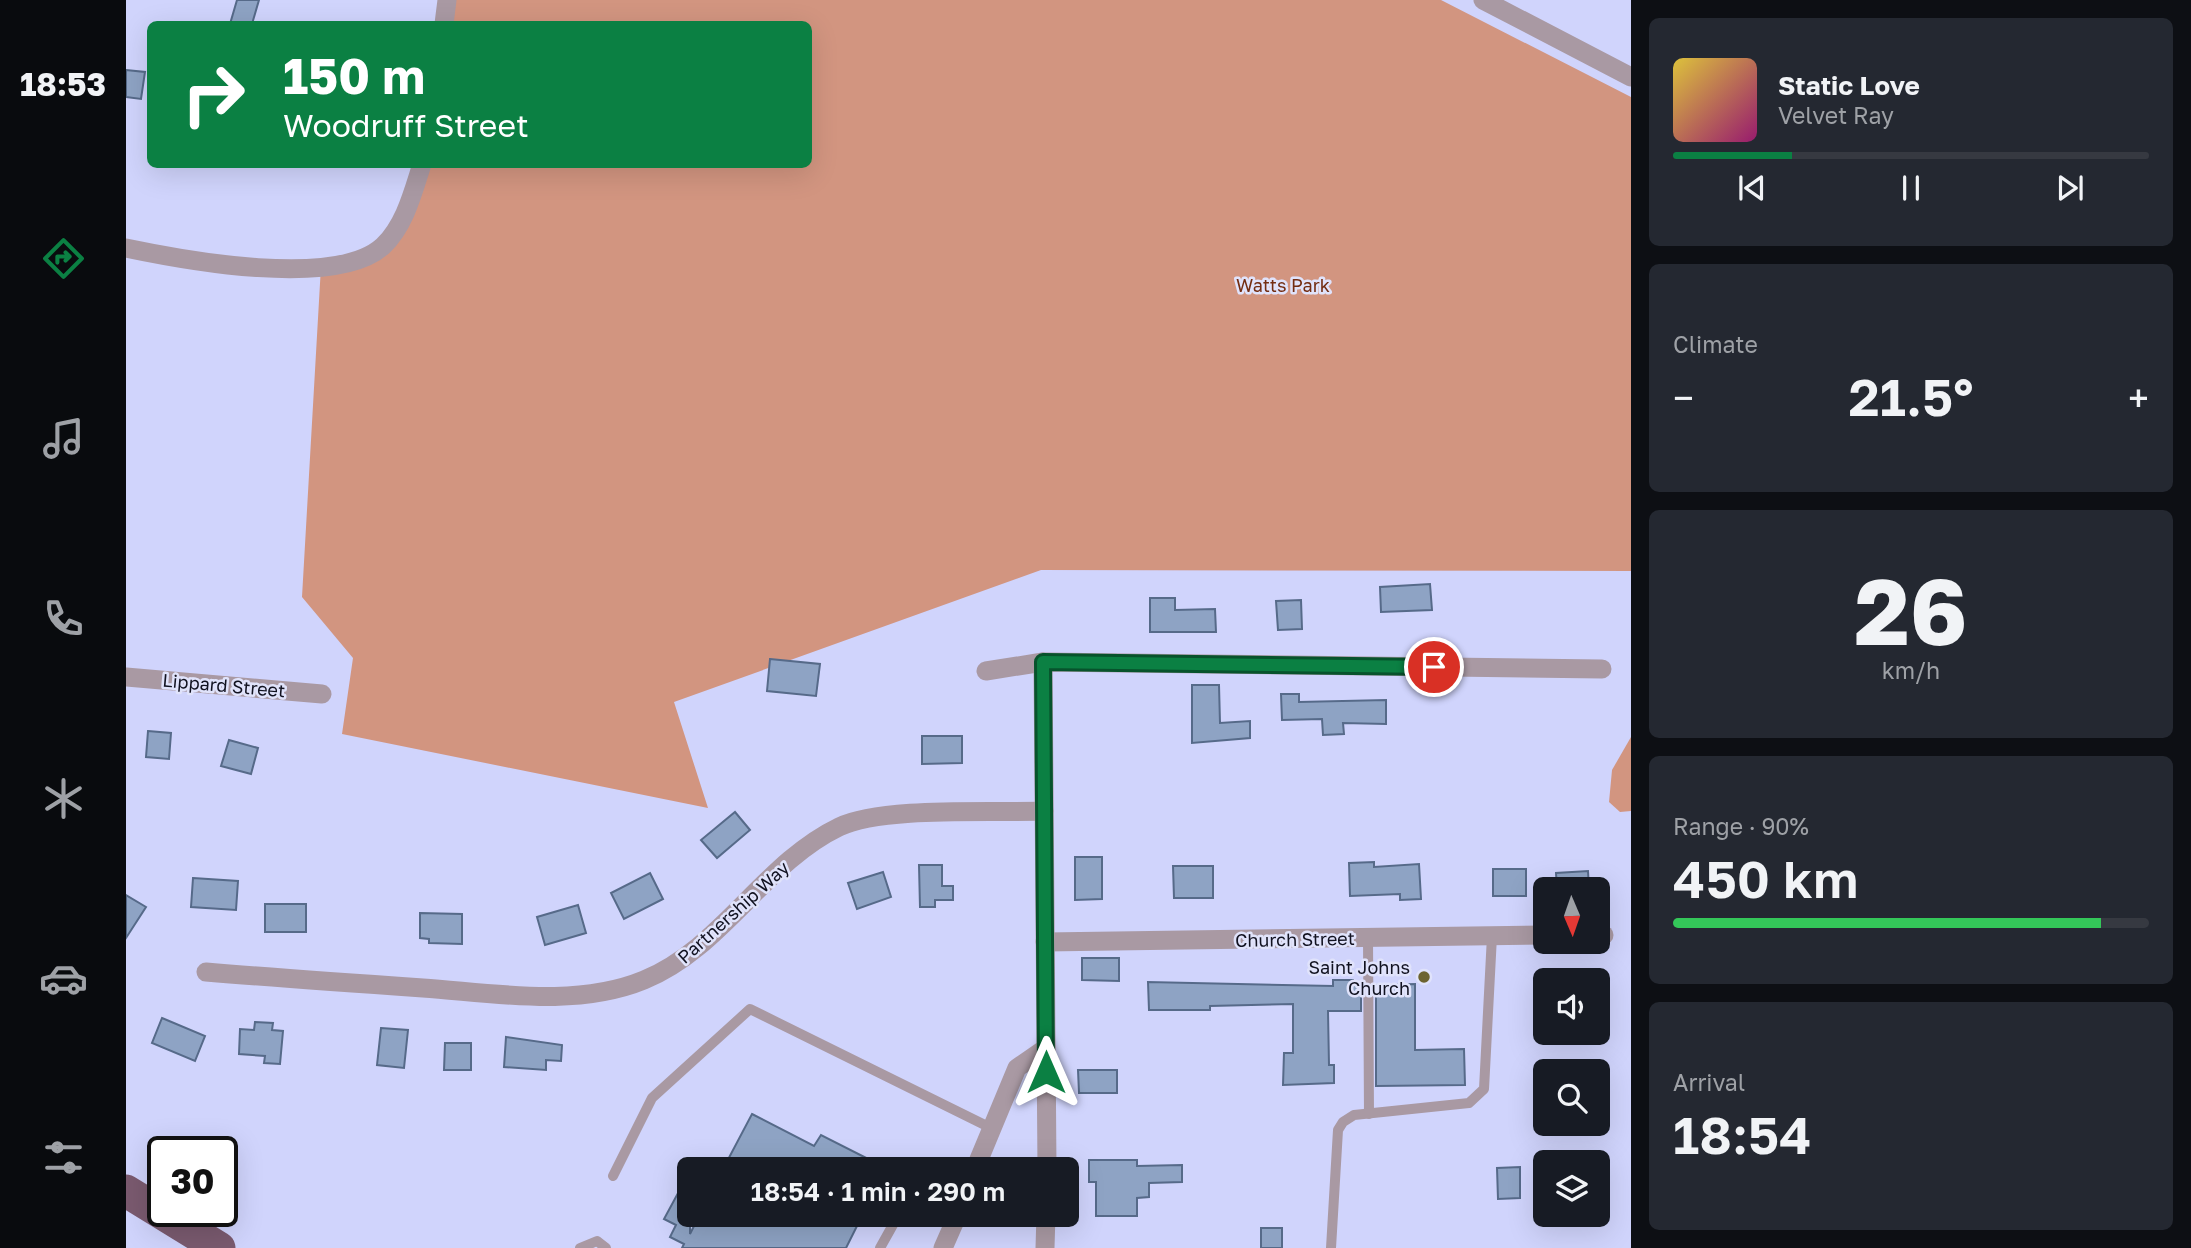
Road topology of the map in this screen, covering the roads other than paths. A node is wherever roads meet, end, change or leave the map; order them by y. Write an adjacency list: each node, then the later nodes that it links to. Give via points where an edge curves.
1 (447, 0): 3 (street)
2 (1483, 0): 4 (street)
3 (444, 21)
4 (1631, 77)
5 (421, 168): 6 (street, via 400,223 381,247 353,259 276,269 222,266)
6 (126, 248)
7 (1043, 662): 8 (street); 9 (street); 12 (street)
8 (1602, 668)
9 (986, 671)
10 (126, 677): 11 (street, Lippard Street)
11 (322, 694)
12 (1044, 811): 16 (street); 17 (street, Partnership Way, via 870,817 840,826 791,860 670,967 609,990 533,996)
13 (1533, 935): 14 (street, Church Street)
14 (1492, 936): 15 (street, Church Street); 19 (lane, via 1484,1089 1469,1103)
15 (1368, 938): 16 (street, Church Street); 19 (lane)
16 (1045, 942): 18 (street)
17 (206, 972)
18 (1046, 1048): 20 (street, via 1017,1068); 22 (street)
19 (1369, 1114): 34 (lane, via 1354,1115 1338,1130)
20 (991, 1128): 21 (street); 23 (lane, via 750,1009 652,1098)
21 (980, 1157)
22 (1047, 1157)
23 (613, 1176)
24 (126, 1191): 28 (highway)
25 (892, 1227): 31 (lane)
26 (953, 1227): 32 (street)
27 (1046, 1227): 33 (street)
28 (219, 1248)
29 (580, 1248): 30 (lane, via 597,1241)
30 (606, 1248)
31 (880, 1248)
32 (943, 1248)
33 (1045, 1248)
34 (1331, 1248)

